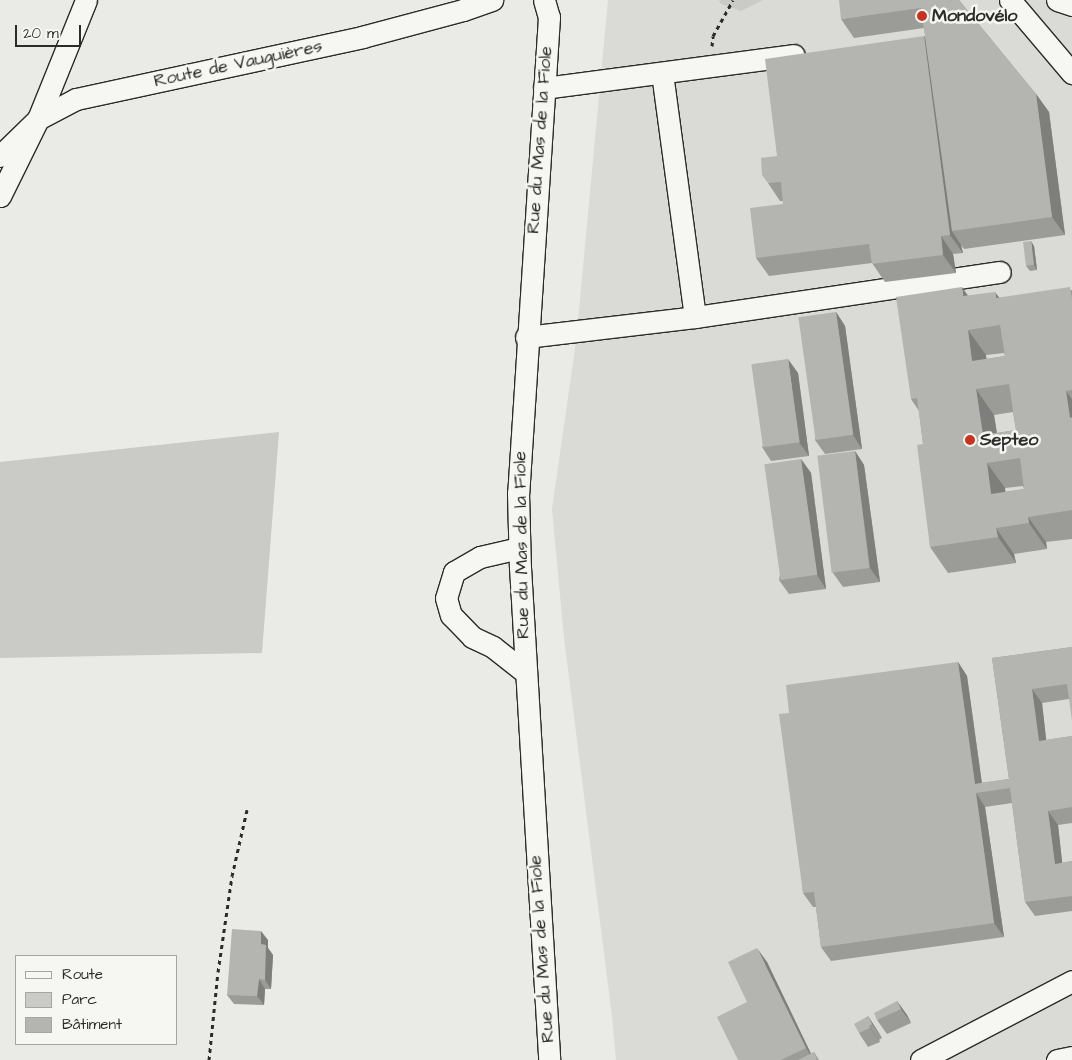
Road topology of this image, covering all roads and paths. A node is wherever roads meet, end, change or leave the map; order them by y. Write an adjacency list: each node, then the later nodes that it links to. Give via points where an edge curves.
1 (86, 0): 13 (street)
2 (492, 0): 13 (street, Route de Vauguières, via 362,37 76,100)
3 (544, 0): 12 (street, Rue du Mas de la Fiole, via 549,17)
4 (733, 0): 9 (path, via 713,36)
5 (1010, 0): 11 (street)
6 (1058, 0): 7 (street)
7 (1072, 5)
8 (809, 53): 9 (street)
9 (711, 66): 10 (street)
10 (662, 73): 12 (street); 17 (street)
11 (1072, 73)
12 (544, 88): 18 (street, Rue du Mas de la Fiole)
13 (38, 119): 14 (street, Route de Vauguières); 15 (street)
14 (0, 156)
15 (0, 196)
16 (1000, 272): 17 (street)
17 (695, 317): 18 (street)
18 (526, 337): 19 (street, Rue du Mas de la Fiole, via 518,493)
19 (519, 548): 20 (street, Rue du Mas de la Fiole); 20 (street, via 480,557 454,572 446,598 451,616 472,637 493,647)
20 (526, 673): 25 (street, Rue du Mas de la Fiole)
21 (247, 810): 24 (path, via 232,876)
22 (1072, 981): 26 (street)
23 (1072, 1057): 27 (street)
24 (209, 1060)
25 (549, 1060)
26 (921, 1060)
27 (1057, 1060)

